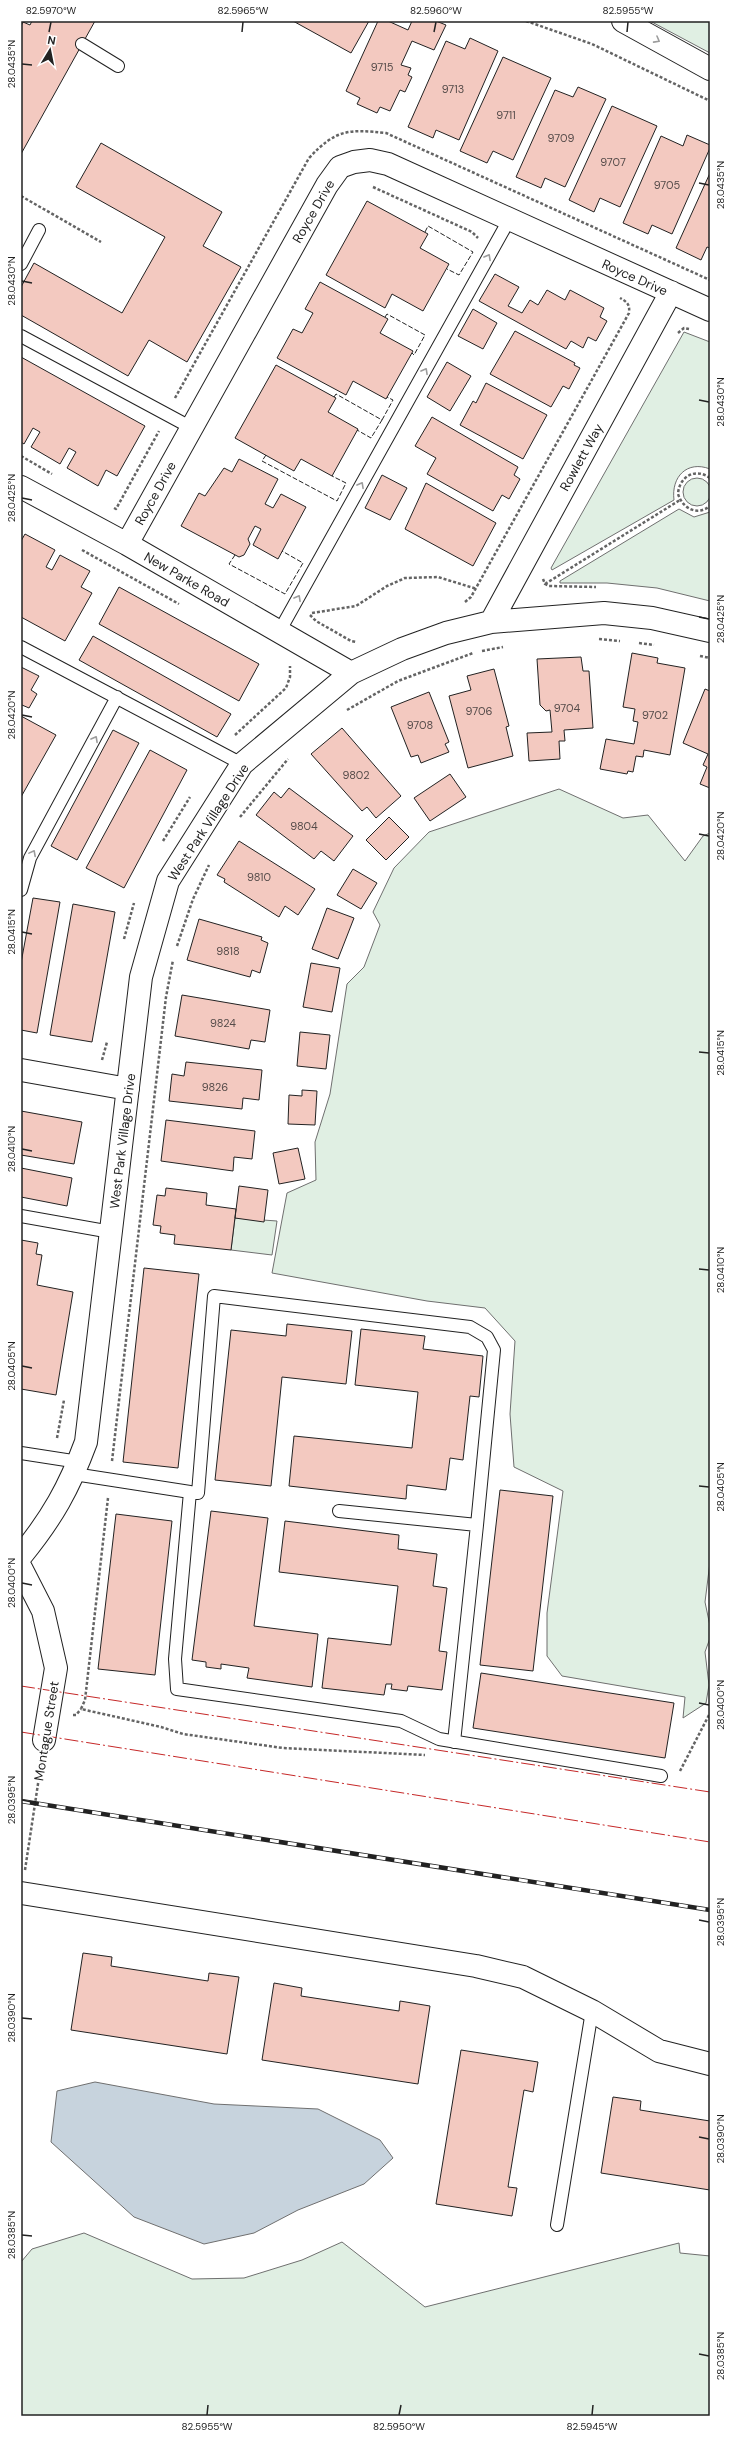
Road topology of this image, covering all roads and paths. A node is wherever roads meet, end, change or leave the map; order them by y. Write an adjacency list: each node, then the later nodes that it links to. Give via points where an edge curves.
1 (526, 21): 6 (path, via 592,44)
2 (623, 21): 5 (street, one-way to 5)
3 (82, 44): 4 (lane)
4 (118, 66)
5 (710, 69)
6 (710, 101)
7 (371, 186): 12 (path, via 472,232)
8 (21, 196): 11 (path)
9 (509, 220): 12 (lane); 15 (street, Royce Drive); 22 (street, Royce Drive, via 388,164 370,160 340,167 327,185)
10 (39, 230): 13 (lane)
11 (101, 242)
12 (491, 252): 37 (lane, one-way to 12)
13 (21, 264)
14 (710, 280): 21 (path, via 386,133 357,130 335,136 322,144 309,158)
15 (671, 292): 17 (street, Royce Drive); 36 (street, Rowlett Way)
16 (613, 295): 34 (path, via 627,302 630,307 629,313)
17 (710, 310)
18 (691, 329): 20 (path, via 684,328)
19 (21, 336): 21 (lane)
20 (675, 338)
21 (168, 415): 22 (lane); 28 (path, via 116,509)
22 (192, 428): 30 (street, Royce Drive)
23 (21, 456): 24 (path)
24 (56, 476)
25 (710, 478): 27 (path, via 697,473 685,477 678,488)
26 (21, 487): 30 (street, New Parke Road)
27 (680, 500): 29 (path, via 695,511); 33 (path)
28 (109, 506)
29 (710, 506)
30 (127, 544): 43 (street, New Parke Road)
31 (76, 546): 39 (path)
32 (544, 575): 33 (path)
33 (545, 584): 35 (path)
34 (476, 588): 36 (path); 38 (path, via 467,602); 40 (path, via 438,576 405,578 356,606)
35 (604, 588)
36 (508, 590): 41 (street, Rowlett Way)
37 (296, 603): 40 (path, via 302,605); 43 (lane)
38 (460, 604)
39 (183, 607)
40 (309, 614): 45 (path, via 316,621 351,641)
41 (491, 622): 42 (street, West Park Village Drive, via 604,613 652,618); 54 (street, West Park Village Drive, via 446,633 402,649)
42 (710, 631)
43 (279, 632): 54 (street, New Parke Road)
44 (597, 639): 46 (path)
45 (362, 640)
46 (627, 642)
47 (634, 642): 49 (path)
48 (509, 646): 56 (path, via 474,653 398,681)
49 (657, 646)
50 (21, 647): 55 (lane)
51 (695, 654): 52 (path)
52 (710, 658)
53 (286, 662): 57 (path, via 291,666 286,688 243,727)
54 (352, 673): 59 (street, West Park Village Drive)
55 (117, 697): 57 (lane); 64 (lane, one-way to 55)
56 (341, 714)
57 (221, 753): 59 (lane)
58 (290, 757): 61 (path, via 269,779)
59 (242, 764): 73 (street, West Park Village Drive, via 168,882 141,977)
60 (194, 791): 62 (path)
61 (238, 820)
62 (160, 847)
63 (212, 859): 68 (path, via 193,899)
64 (22, 876): 65 (lane)
65 (21, 890)
66 (135, 900): 67 (path)
67 (124, 941)
68 (177, 947)
69 (174, 954): 80 (path, via 166,997)
70 (108, 1038): 71 (path, via 103,1060)
71 (96, 1058)
72 (21, 1070): 73 (street)
73 (128, 1089): 75 (street, West Park Village Drive)
74 (21, 1216): 75 (lane)
75 (111, 1232): 79 (street, West Park Village Drive, via 86,1442)
76 (65, 1399): 78 (path)
77 (21, 1453): 78 (lane)
78 (52, 1458): 79 (lane)
79 (76, 1468): 80 (lane); 84 (street, West Park Village Drive, via 46,1524)
80 (110, 1480): 81 (lane); 89 (path, via 85,1700 81,1709 183,1734 283,1748)
81 (190, 1492): 83 (lane, via 198,1493 214,1296 470,1327 487,1338 494,1350); 88 (lane, via 175,1659 177,1689 401,1720 438,1739)
82 (339, 1511): 83 (lane)
83 (477, 1525): 88 (lane)
84 (21, 1556)
85 (21, 1568): 87 (street, Montague Street, via 44,1612 56,1668)
86 (710, 1713): 90 (path)
87 (44, 1740): 92 (path, Montague Street)
88 (454, 1742): 91 (lane)
89 (432, 1756)
90 (679, 1774)
91 (661, 1776)
92 (21, 1895): 93 (street, via 476,1966 523,1977)
93 (592, 2011): 94 (street, via 659,2051); 95 (lane)
94 (710, 2064)
95 (557, 2225)

